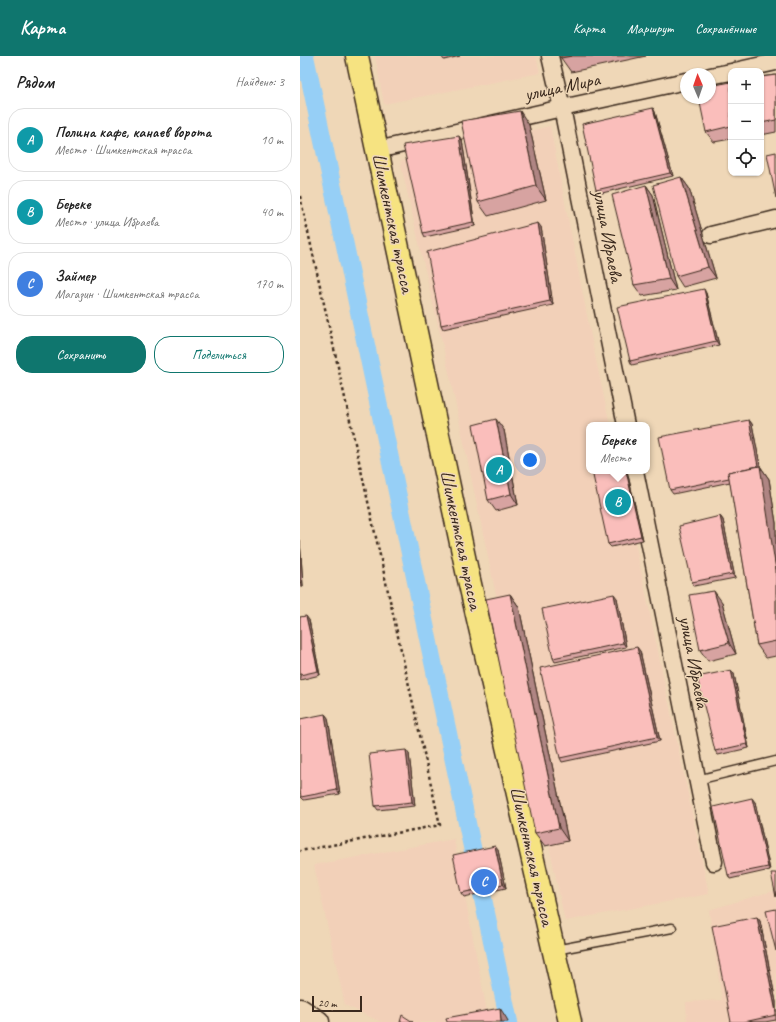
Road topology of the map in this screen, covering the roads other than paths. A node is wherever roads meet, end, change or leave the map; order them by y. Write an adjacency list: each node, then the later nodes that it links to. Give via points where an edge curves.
1 (357, 56): 9 (main road, Шимкентская трасса)
2 (550, 56): 8 (street, улица Ибраева)
3 (776, 62): 4 (street)
4 (749, 68)
5 (728, 73): 6 (street)
6 (716, 75)
7 (680, 82): 8 (street, улица Мира)
8 (562, 108): 9 (street, улица Мира); 12 (street, улица Ибраева)
9 (377, 150): 18 (main road, Шимкентская трасса, via 467,571)
10 (776, 219): 11 (street)
11 (711, 235)
12 (625, 422)
13 (636, 474): 15 (street, улица Ибраева)
14 (776, 761): 15 (lane)
15 (697, 780): 16 (street, улица Ибраева)
16 (714, 862)
17 (672, 928): 18 (lane)
18 (554, 950): 21 (main road, Шимкентская трасса)
19 (300, 1010): 20 (main road)
20 (318, 1022)
21 (570, 1022)

